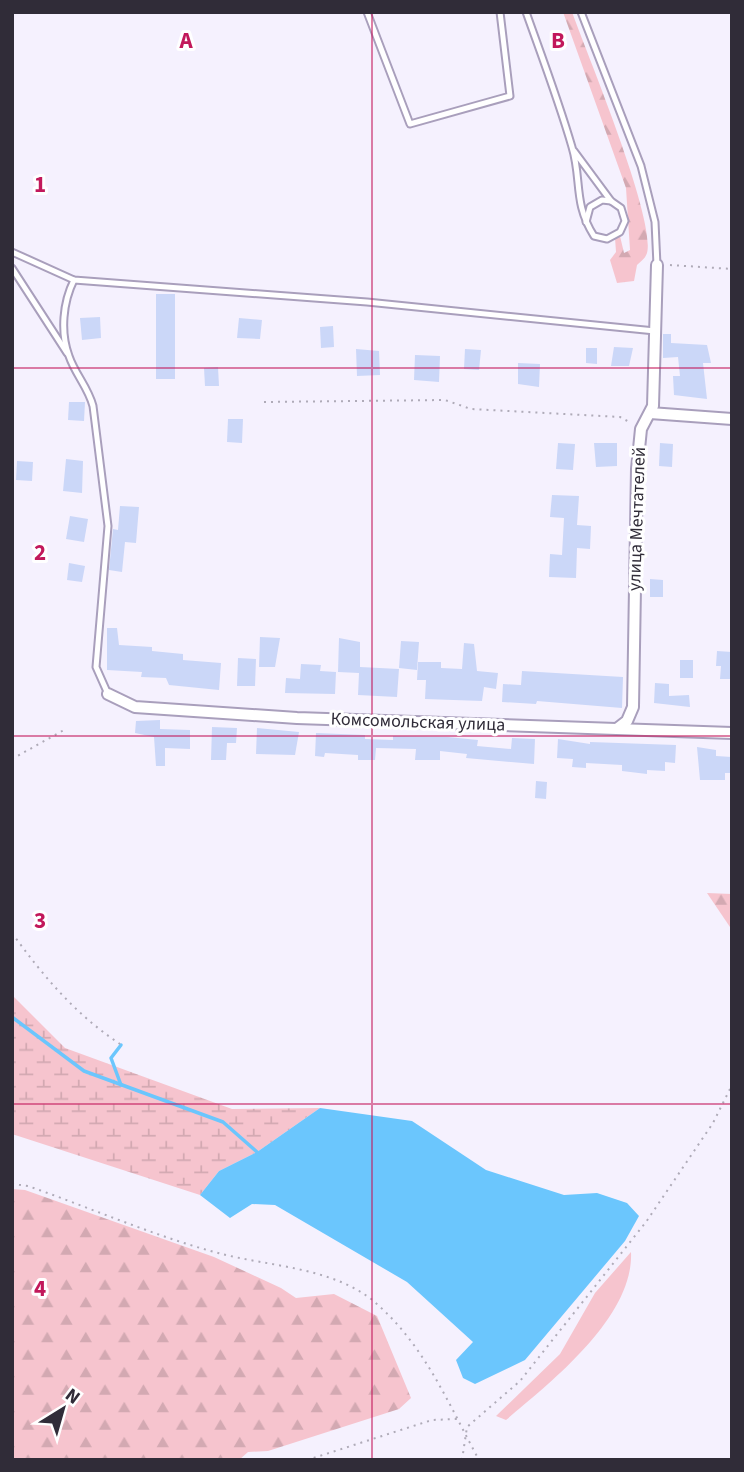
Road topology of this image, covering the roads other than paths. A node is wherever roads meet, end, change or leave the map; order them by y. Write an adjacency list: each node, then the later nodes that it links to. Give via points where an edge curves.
1 (366, 12): 2 (lane, via 410,124 510,96)
2 (500, 12)
3 (526, 12): 5 (lane)
4 (581, 12): 9 (lane, via 641,166 655,222)
5 (574, 151): 6 (lane); 7 (lane)
6 (611, 201): 7 (lane, via 601,200 590,207); 7 (lane, via 621,208 625,221 620,232 607,239 594,236)
7 (585, 222)
8 (12, 252): 11 (lane)
9 (657, 265): 12 (street, улица Мечтателей)
10 (12, 268): 13 (lane)
11 (74, 280): 12 (lane, via 367,302); 13 (lane, via 65,298)
12 (656, 331): 14 (street, улица Мечтателей)
13 (68, 356): 16 (lane, via 89,390 93,406 108,526 96,667)
14 (650, 413): 15 (street); 17 (street, улица Мечтателей, via 641,429 637,469)
15 (732, 419)
16 (108, 694): 18 (street, Комсомольская улица, via 135,707 297,718)
17 (633, 707): 18 (street); 19 (street)
18 (618, 728): 19 (street, Комсомольская улица)
19 (652, 729): 20 (street, Комсомольская улица)
20 (732, 733)

